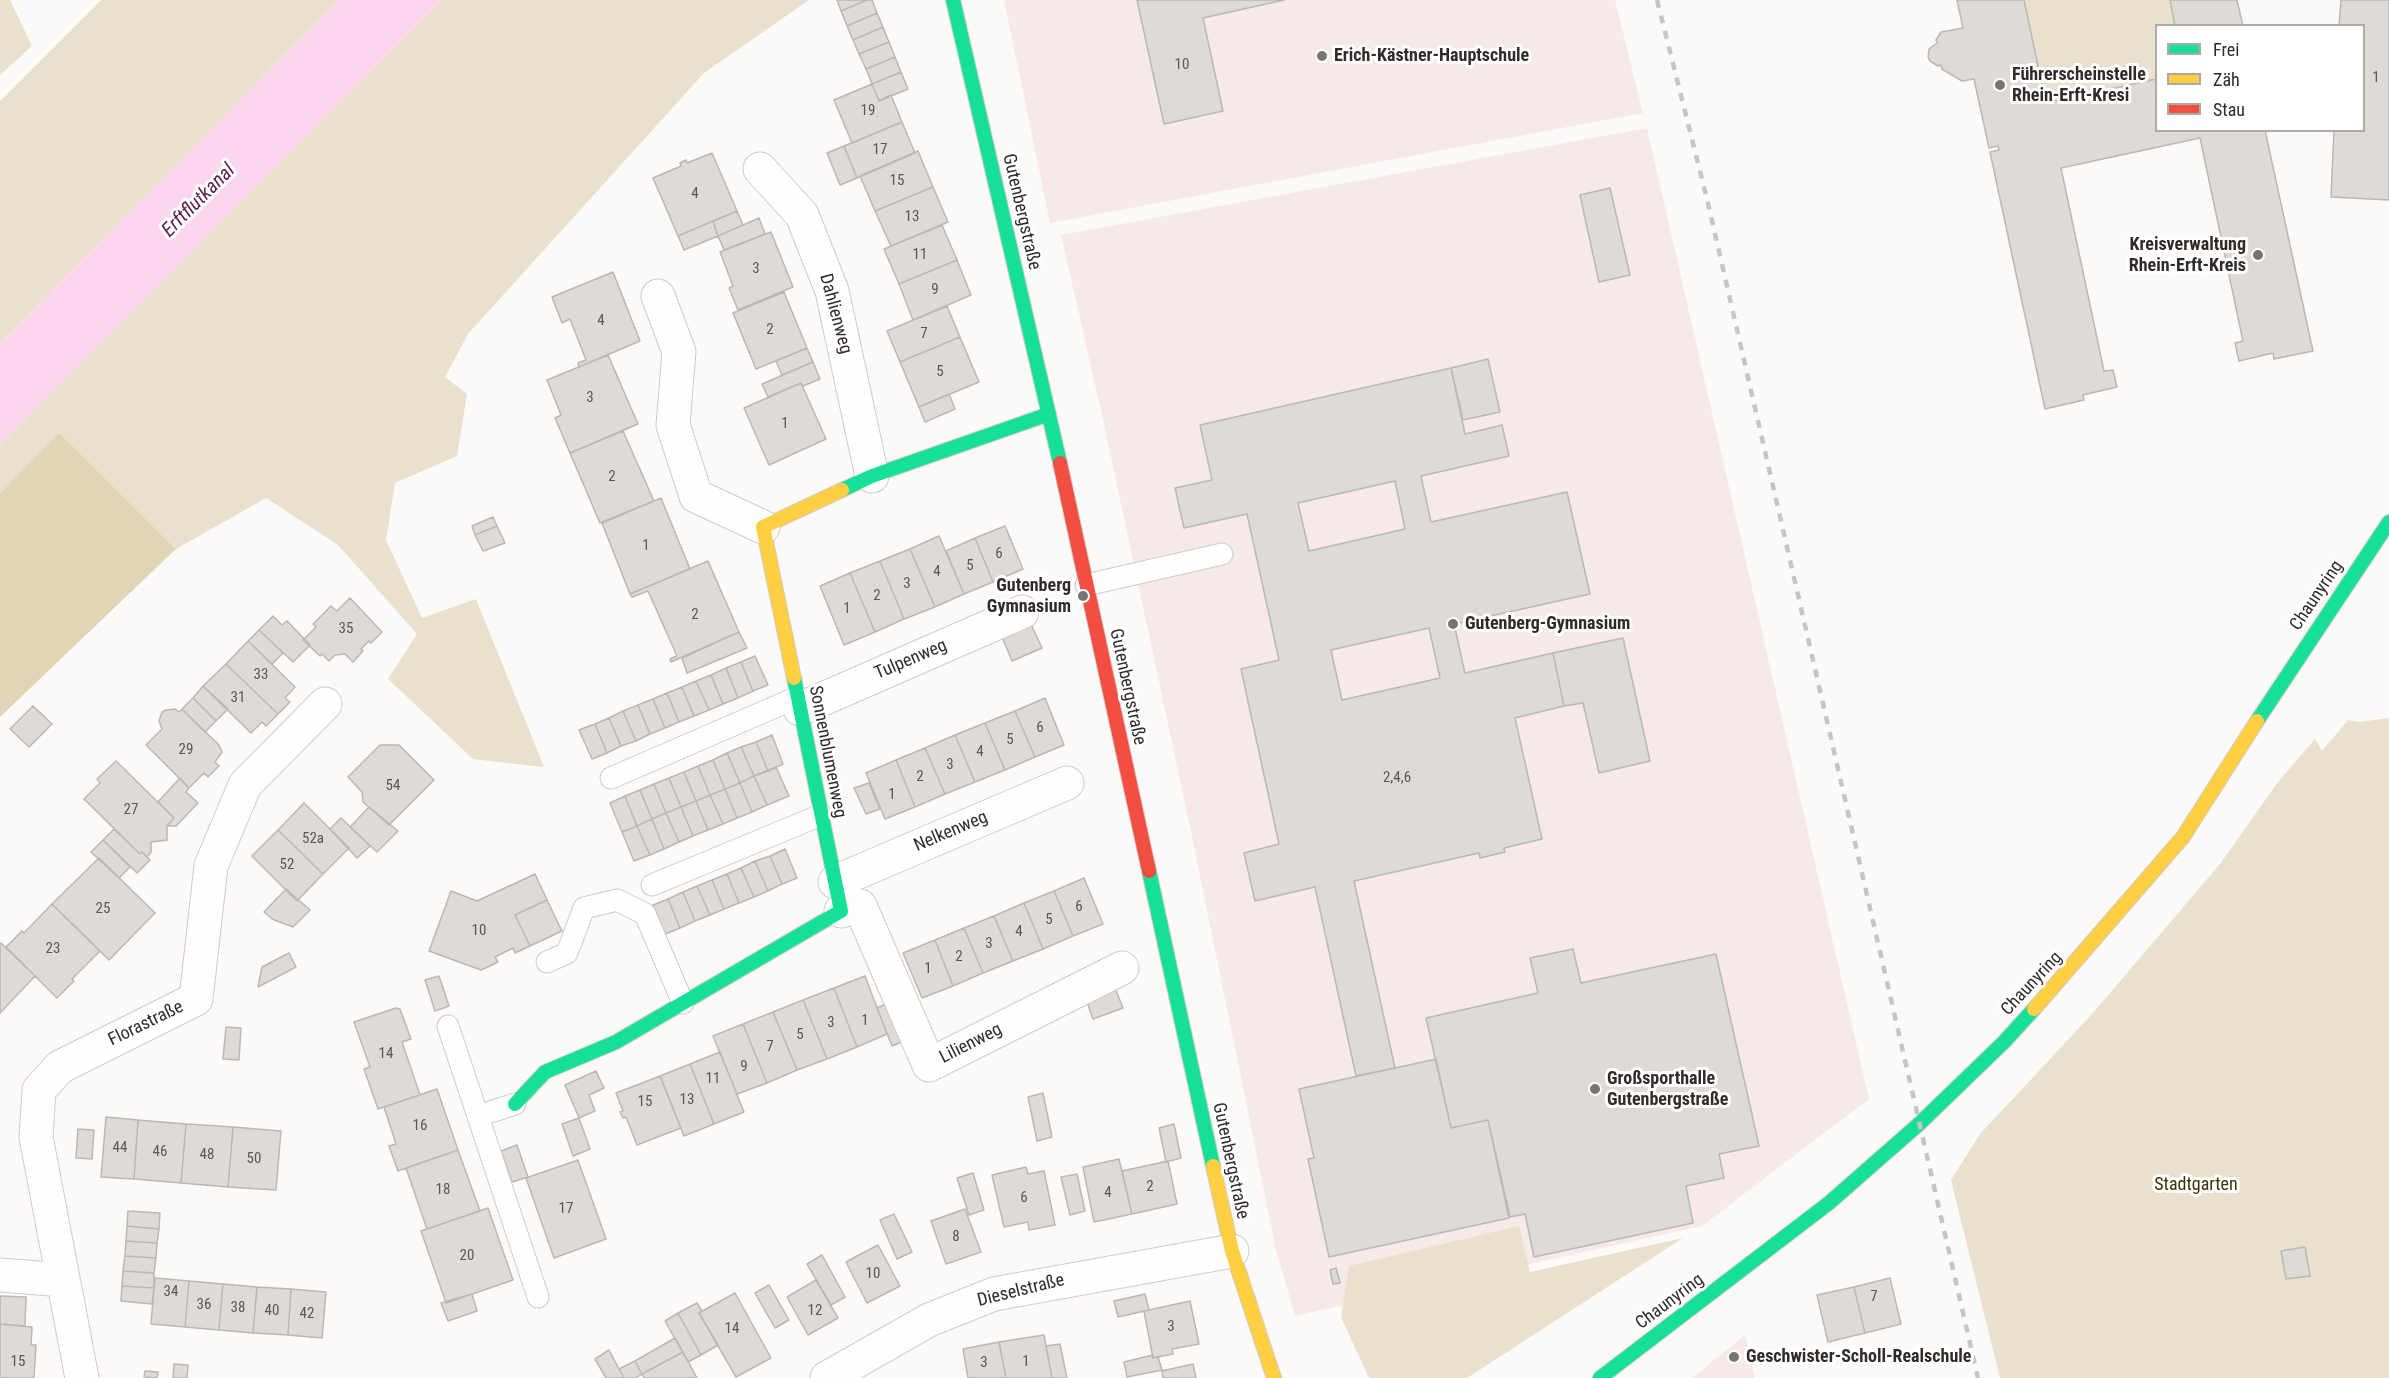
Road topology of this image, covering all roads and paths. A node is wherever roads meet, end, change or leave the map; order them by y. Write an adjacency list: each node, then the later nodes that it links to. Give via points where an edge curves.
1 (953, 0): 4 (street, Gutenbergstraße)
2 (760, 170): 5 (street, Dahlienweg, via 802,215 832,291)
3 (658, 296): 7 (street, via 679,352 673,425 696,496)
4 (1049, 414): 5 (street); 9 (street, Gutenbergstraße)
5 (872, 476): 7 (street)
6 (2389, 522): 31 (street, Chaunyring, via 2183,837 2011,1033 1919,1124 1829,1203)
7 (763, 527): 11 (street, Sonnenblumenweg)
8 (1222, 554): 9 (lane)
9 (1086, 585): 24 (street, Gutenbergstraße)
10 (1022, 612): 11 (street, Tulpenweg)
11 (799, 703): 13 (lane); 15 (street, Sonnenblumenweg)
12 (325, 704): 26 (street, Florastraße, via 245,785 211,866 196,999 60,1067 39,1090 36,1137)
13 (611, 778)
14 (1067, 783): 17 (street, Nelkenweg)
15 (821, 815): 16 (lane); 17 (street, Sonnenblumenweg)
16 (652, 885)
17 (838, 897): 19 (street, Lilienweg, via 860,906 929,1065); 20 (street)
18 (547, 962): 20 (lane, via 567,953 584,908 617,900 645,914)
19 (1122, 968)
20 (683, 1003): 22 (street, via 616,1042 545,1072)
21 (448, 1026): 23 (lane)
22 (515, 1104): 23 (lane)
23 (478, 1116): 27 (lane)
24 (1232, 1251): 29 (street, Dieselstraße, via 994,1294 929,1320); 30 (street, Gutenbergstraße)
25 (0, 1275): 26 (street)
26 (63, 1280): 28 (street, Florastraße)
27 (538, 1297)
28 (82, 1378)
29 (827, 1378)
30 (1274, 1378)
31 (1600, 1378)

